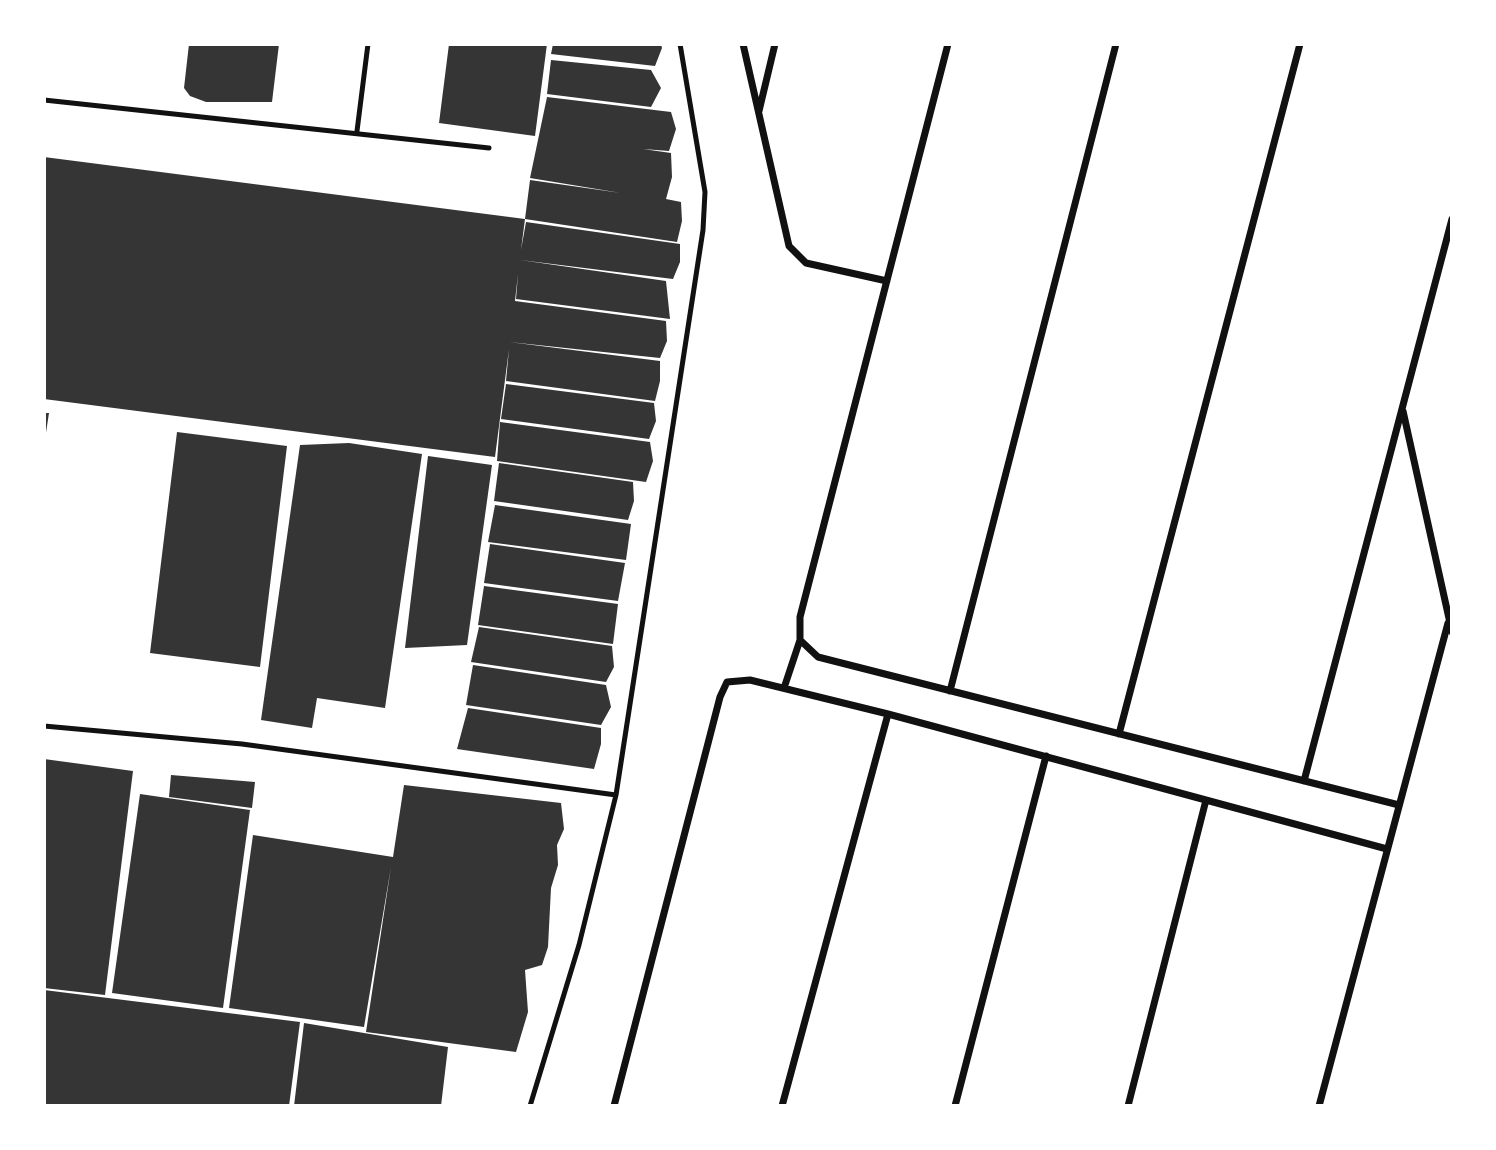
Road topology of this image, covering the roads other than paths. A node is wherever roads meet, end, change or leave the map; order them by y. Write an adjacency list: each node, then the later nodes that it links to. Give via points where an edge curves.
1 (368, 44): 10 (lane)
2 (680, 44): 25 (lane, via 705,192 703,230)
3 (743, 44): 9 (street)
4 (775, 44): 9 (street)
5 (948, 44): 13 (street)
6 (1116, 44): 19 (street)
7 (1300, 44): 22 (street)
8 (44, 100): 10 (lane)
9 (759, 113): 13 (street, via 789,246 806,263)
10 (356, 131): 11 (lane)
11 (489, 148)
12 (1452, 219): 14 (street)
13 (887, 281): 17 (street, via 800,617)
14 (1403, 407): 15 (street); 24 (street)
15 (1448, 623): 16 (street); 27 (street)
16 (1452, 632)
17 (800, 640): 18 (street); 19 (street, via 818,657)
18 (784, 688): 20 (street); 30 (street, via 750,680 727,682 720,697)
19 (950, 691): 22 (street)
20 (888, 714): 23 (street); 31 (street)
21 (44, 726): 25 (lane, via 242,744)
22 (1119, 734): 24 (street)
23 (1046, 757): 26 (street); 32 (street)
24 (1304, 781): 27 (street)
25 (616, 795): 29 (lane, via 579,945)
26 (1206, 800): 28 (street); 33 (street)
27 (1399, 805): 28 (street)
28 (1387, 849): 34 (street)
29 (530, 1106)
30 (614, 1106)
31 (782, 1106)
32 (955, 1106)
33 (1128, 1106)
34 (1319, 1106)

